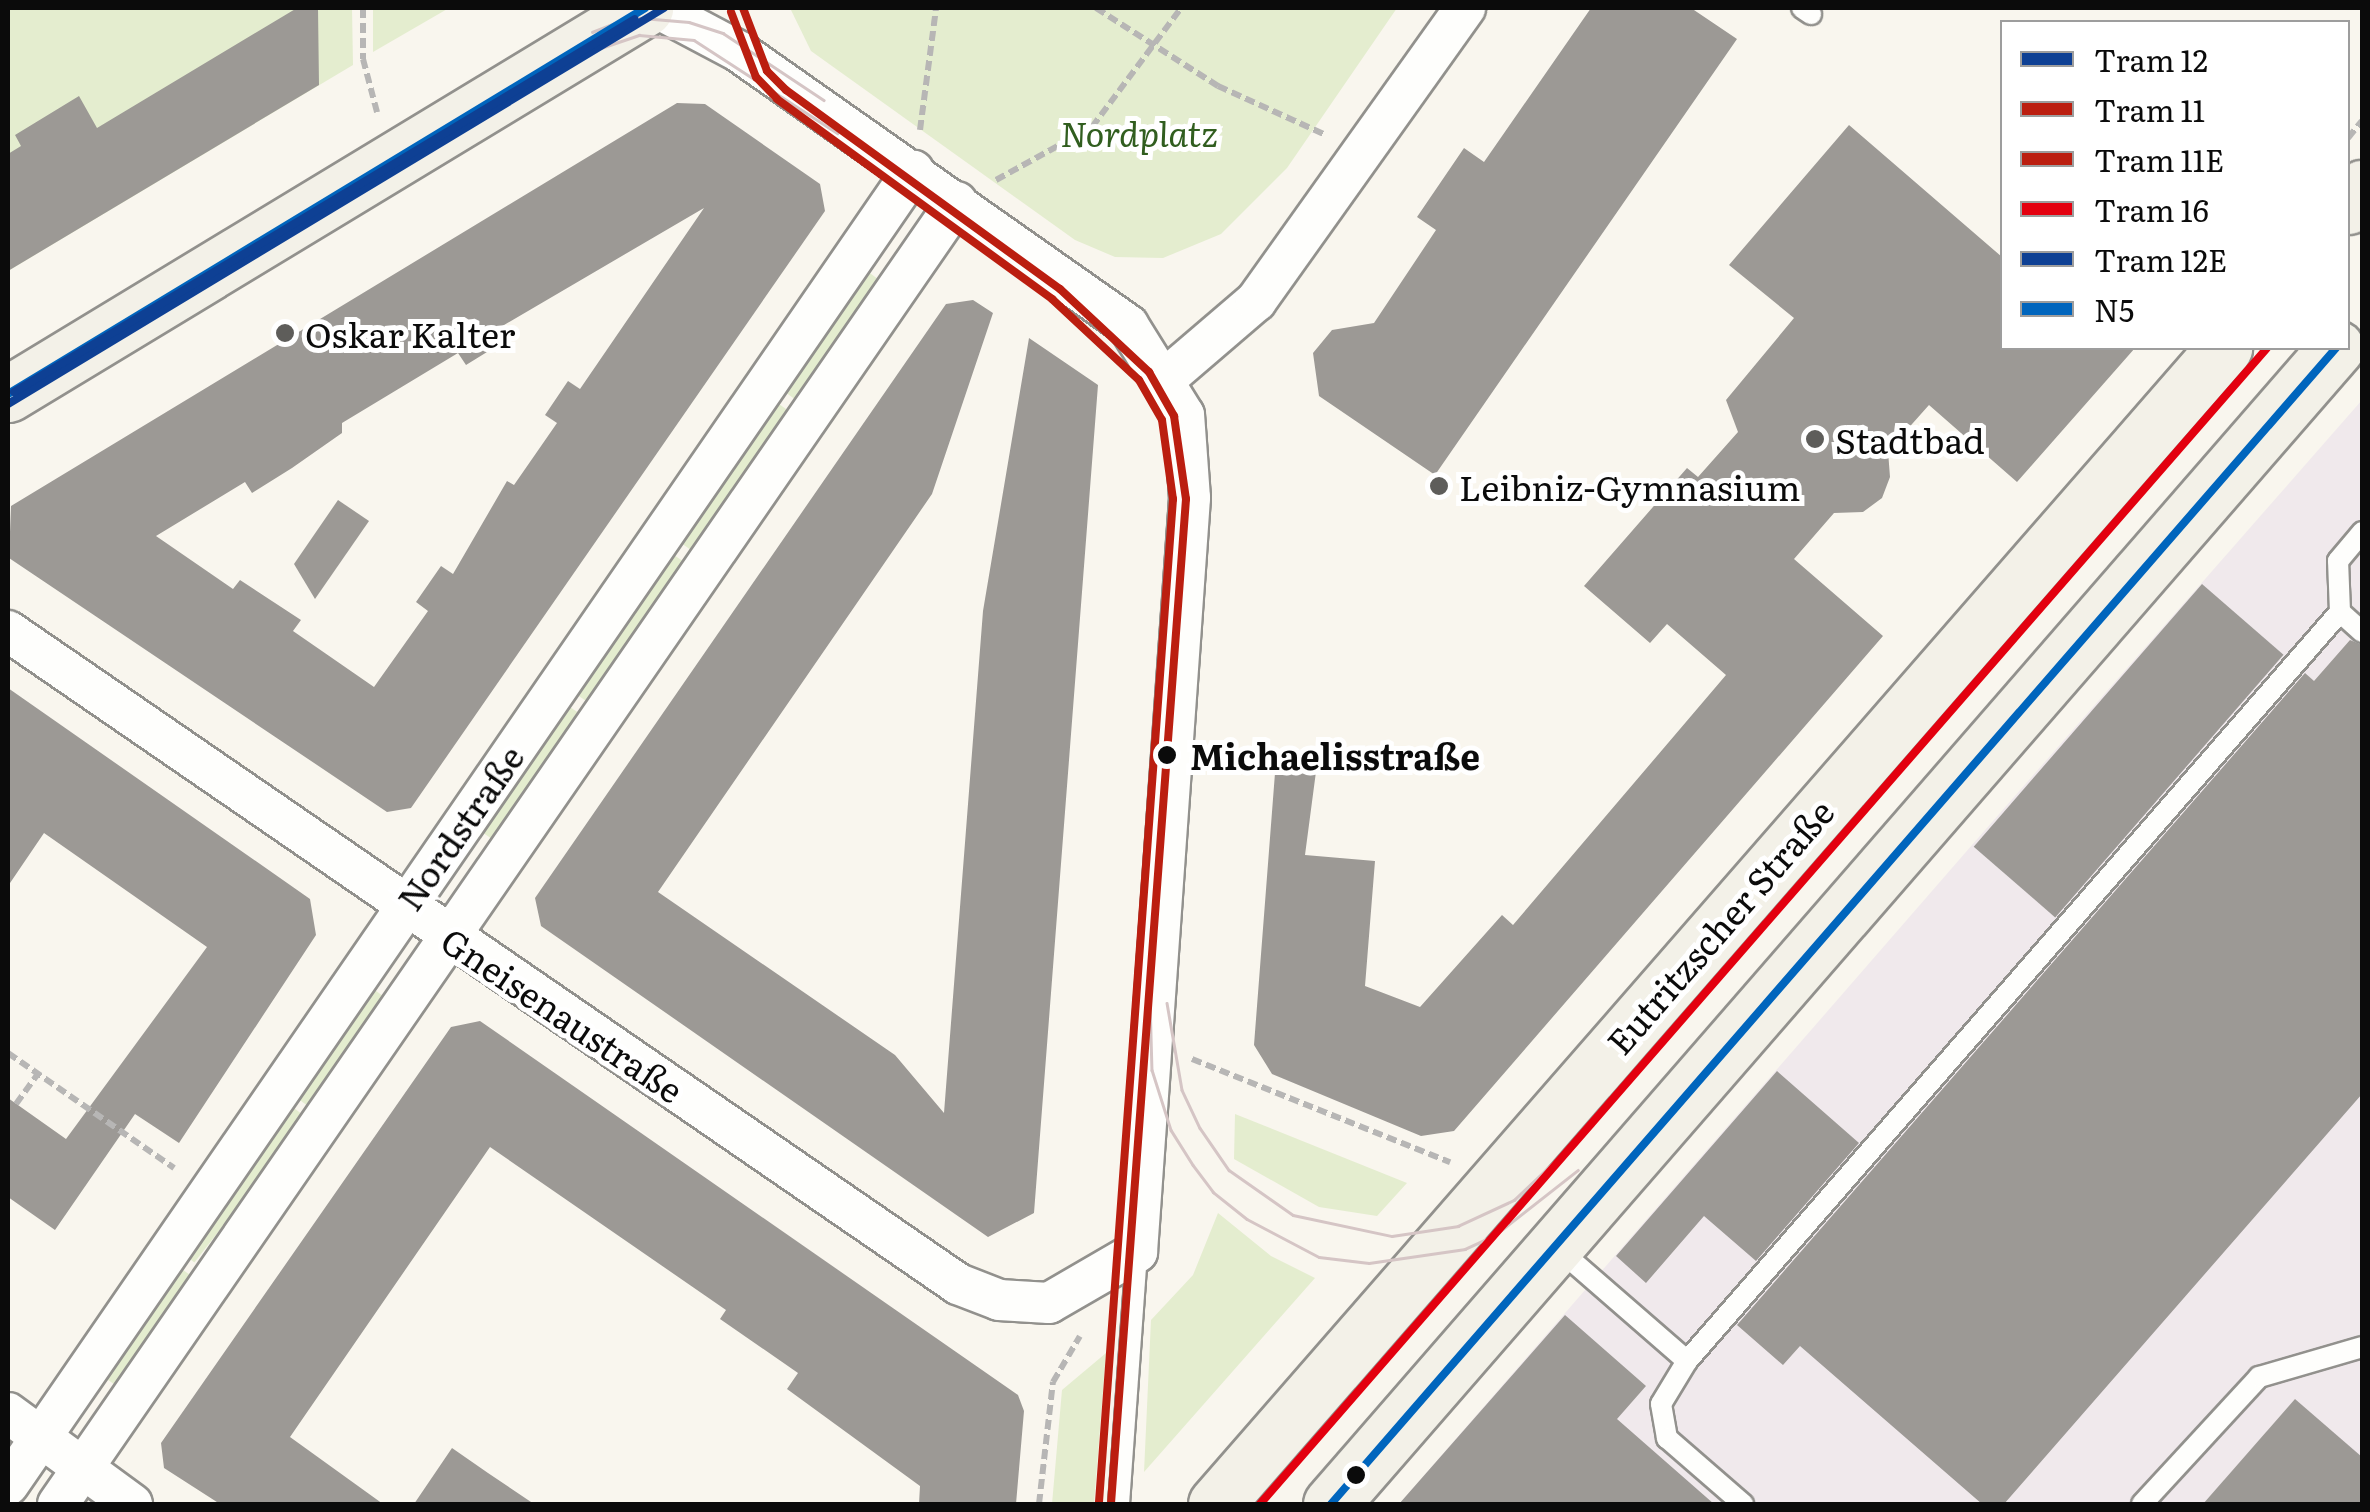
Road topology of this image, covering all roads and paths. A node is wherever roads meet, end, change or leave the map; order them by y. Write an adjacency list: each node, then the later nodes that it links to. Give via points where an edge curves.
1 (363, 8): 10 (path, via 363,59)
2 (645, 8): 10 (main road)
3 (657, 8): 11 (street, via 740,52)
4 (936, 8): 11 (path)
5 (1096, 8): 8 (path)
6 (1181, 8): 8 (path)
7 (1465, 8): 9 (street)
8 (1153, 49): 9 (path); 12 (path, via 1092,127)
9 (1363, 152): 15 (street, via 1256,301)
10 (390, 162): 16 (main road)
11 (913, 171): 12 (street); 21 (street, Nordstraße)
12 (957, 202): 15 (street, via 1128,325); 22 (street, Nordstraße)
13 (2222, 350): 41 (main road, Eutritzscher Straße)
14 (2334, 350): 29 (main road)
15 (1165, 379): 23 (street, via 1190,439 1190,498)
16 (8, 394)
17 (2362, 532): 18 (lane, via 2338,562)
18 (2340, 612): 20 (lane); 32 (lane)
19 (8, 631): 21 (street, Gneisenaustraße)
20 (2362, 632)
21 (406, 905): 22 (street, Gneisenaustraße); 28 (street, Nordstraße)
22 (450, 936): 30 (street, Gneisenaustraße, via 958,1284 999,1300 1050,1302); 35 (street, Nordstraße)
23 (1154, 1044): 27 (path); 30 (street)
24 (8, 1053): 25 (path)
25 (38, 1074): 26 (path); 28 (path)
26 (16, 1104)
27 (1455, 1164)
28 (208, 1191): 34 (street, Nordstraße)
29 (1555, 1246): 32 (lane); 42 (main road)
30 (1132, 1255): 39 (path, via 1053,1382); 40 (lane)
31 (2362, 1347): 44 (lane, via 2259,1377)
32 (1687, 1361): 43 (lane, via 1661,1404 1667,1438)
33 (8, 1413): 34 (street)
34 (40, 1437): 35 (street); 36 (street, Nordstraße)
35 (83, 1469): 37 (street, Nordstraße); 38 (street)
36 (8, 1485)
37 (58, 1504)
38 (132, 1504)
39 (1039, 1504)
40 (1119, 1504)
41 (1216, 1504)
42 (1330, 1504)
43 (1743, 1504)
44 (2142, 1504)

